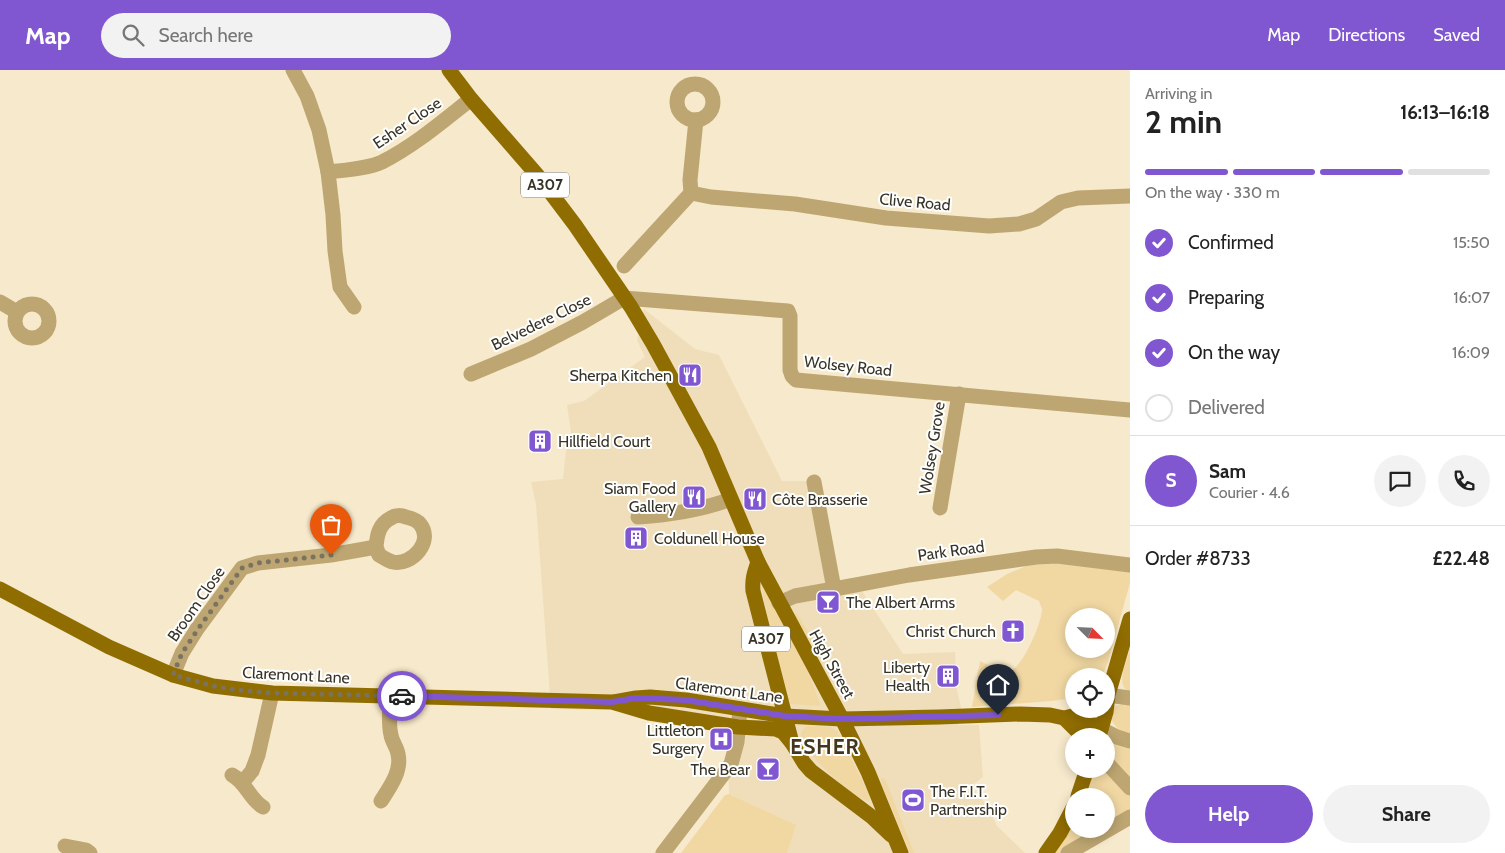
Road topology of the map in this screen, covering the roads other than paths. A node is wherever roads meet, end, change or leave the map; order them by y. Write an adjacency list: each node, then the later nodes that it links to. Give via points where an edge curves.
1 (293, 70): 5 (street, via 307,96 319,130)
2 (449, 70): 3 (main road, A307)
3 (471, 99): 5 (street, Esher Close, via 413,144 380,163); 10 (main road, A307, via 538,176)
4 (696, 120): 6 (street)
5 (328, 172): 11 (street, via 340,287)
6 (691, 193): 7 (street, Clive Road, via 886,218 989,226 1020,224 1061,202 1078,198); 8 (street)
7 (1130, 196)
8 (624, 266)
9 (0, 302): 12 (street)
10 (628, 302): 13 (street, Belvedere Close); 14 (street, Wolsey Road, via 788,311 790,370 796,380); 17 (main road, High Street / A307, via 707,443)
11 (354, 307)
12 (17, 312)
13 (472, 374)
14 (959, 394): 15 (street, Wolsey Road); 18 (street, Wolsey Grove)
15 (1130, 410)
16 (814, 482): 24 (street)
17 (731, 499): 19 (street, via 714,505); 21 (main road, High Street / A307)
18 (940, 508)
19 (638, 517)
20 (376, 547): 28 (street, Broom Close, via 242,568 182,653)
21 (758, 562): 25 (main road, High Street / A307); 35 (main road, High Street / A307, via 752,581 753,591)
22 (1130, 565): 24 (street, Park Road, via 1036,556)
23 (0, 589): 28 (main road, Claremont Lane, via 109,647)
24 (834, 589): 25 (street, Park Road, via 795,596)
25 (779, 603): 37 (main road, High Street / A307)
26 (1130, 619): 27 (main road)
27 (1115, 669)
28 (173, 675): 29 (main road, Claremont Lane, via 213,686)
29 (272, 693): 30 (main road, Claremont Lane); 47 (street, via 252,771 237,779)
30 (390, 696): 33 (main road, Claremont Lane); 46 (street, via 390,734 399,760 395,778)
31 (1115, 697): 32 (street)
32 (1130, 698)
33 (612, 702): 34 (main road, Claremont Lane, via 650,698); 38 (main road, Claremont Lane, via 649,712)
34 (740, 708): 35 (main road, Claremont Lane); 38 (street)
35 (785, 716): 37 (main road, Claremont Lane); 43 (main road, High Street / A307)
36 (1064, 718): 37 (main road, Claremont Lane, via 1020,714); 39 (main road); 40 (main road, Claremont Lane, via 1092,724)
37 (842, 719): 51 (main road, High Street / A307)
38 (738, 727): 43 (main road, Claremont Lane, via 776,729); 53 (street, via 733,757 727,770)
39 (1074, 728)
40 (1096, 728)
41 (1115, 736): 42 (street)
42 (1130, 741)
43 (792, 743): 51 (main road, High Street / A307, via 811,771 872,817)
44 (1115, 772): 45 (street)
45 (1130, 788)
46 (381, 801)
47 (263, 807)
48 (1130, 817): 55 (street)
49 (1065, 823): 54 (main road)
50 (65, 846): 52 (street)
51 (898, 846)
52 (90, 853)
53 (663, 853)
54 (1046, 853)
55 (1068, 853)

